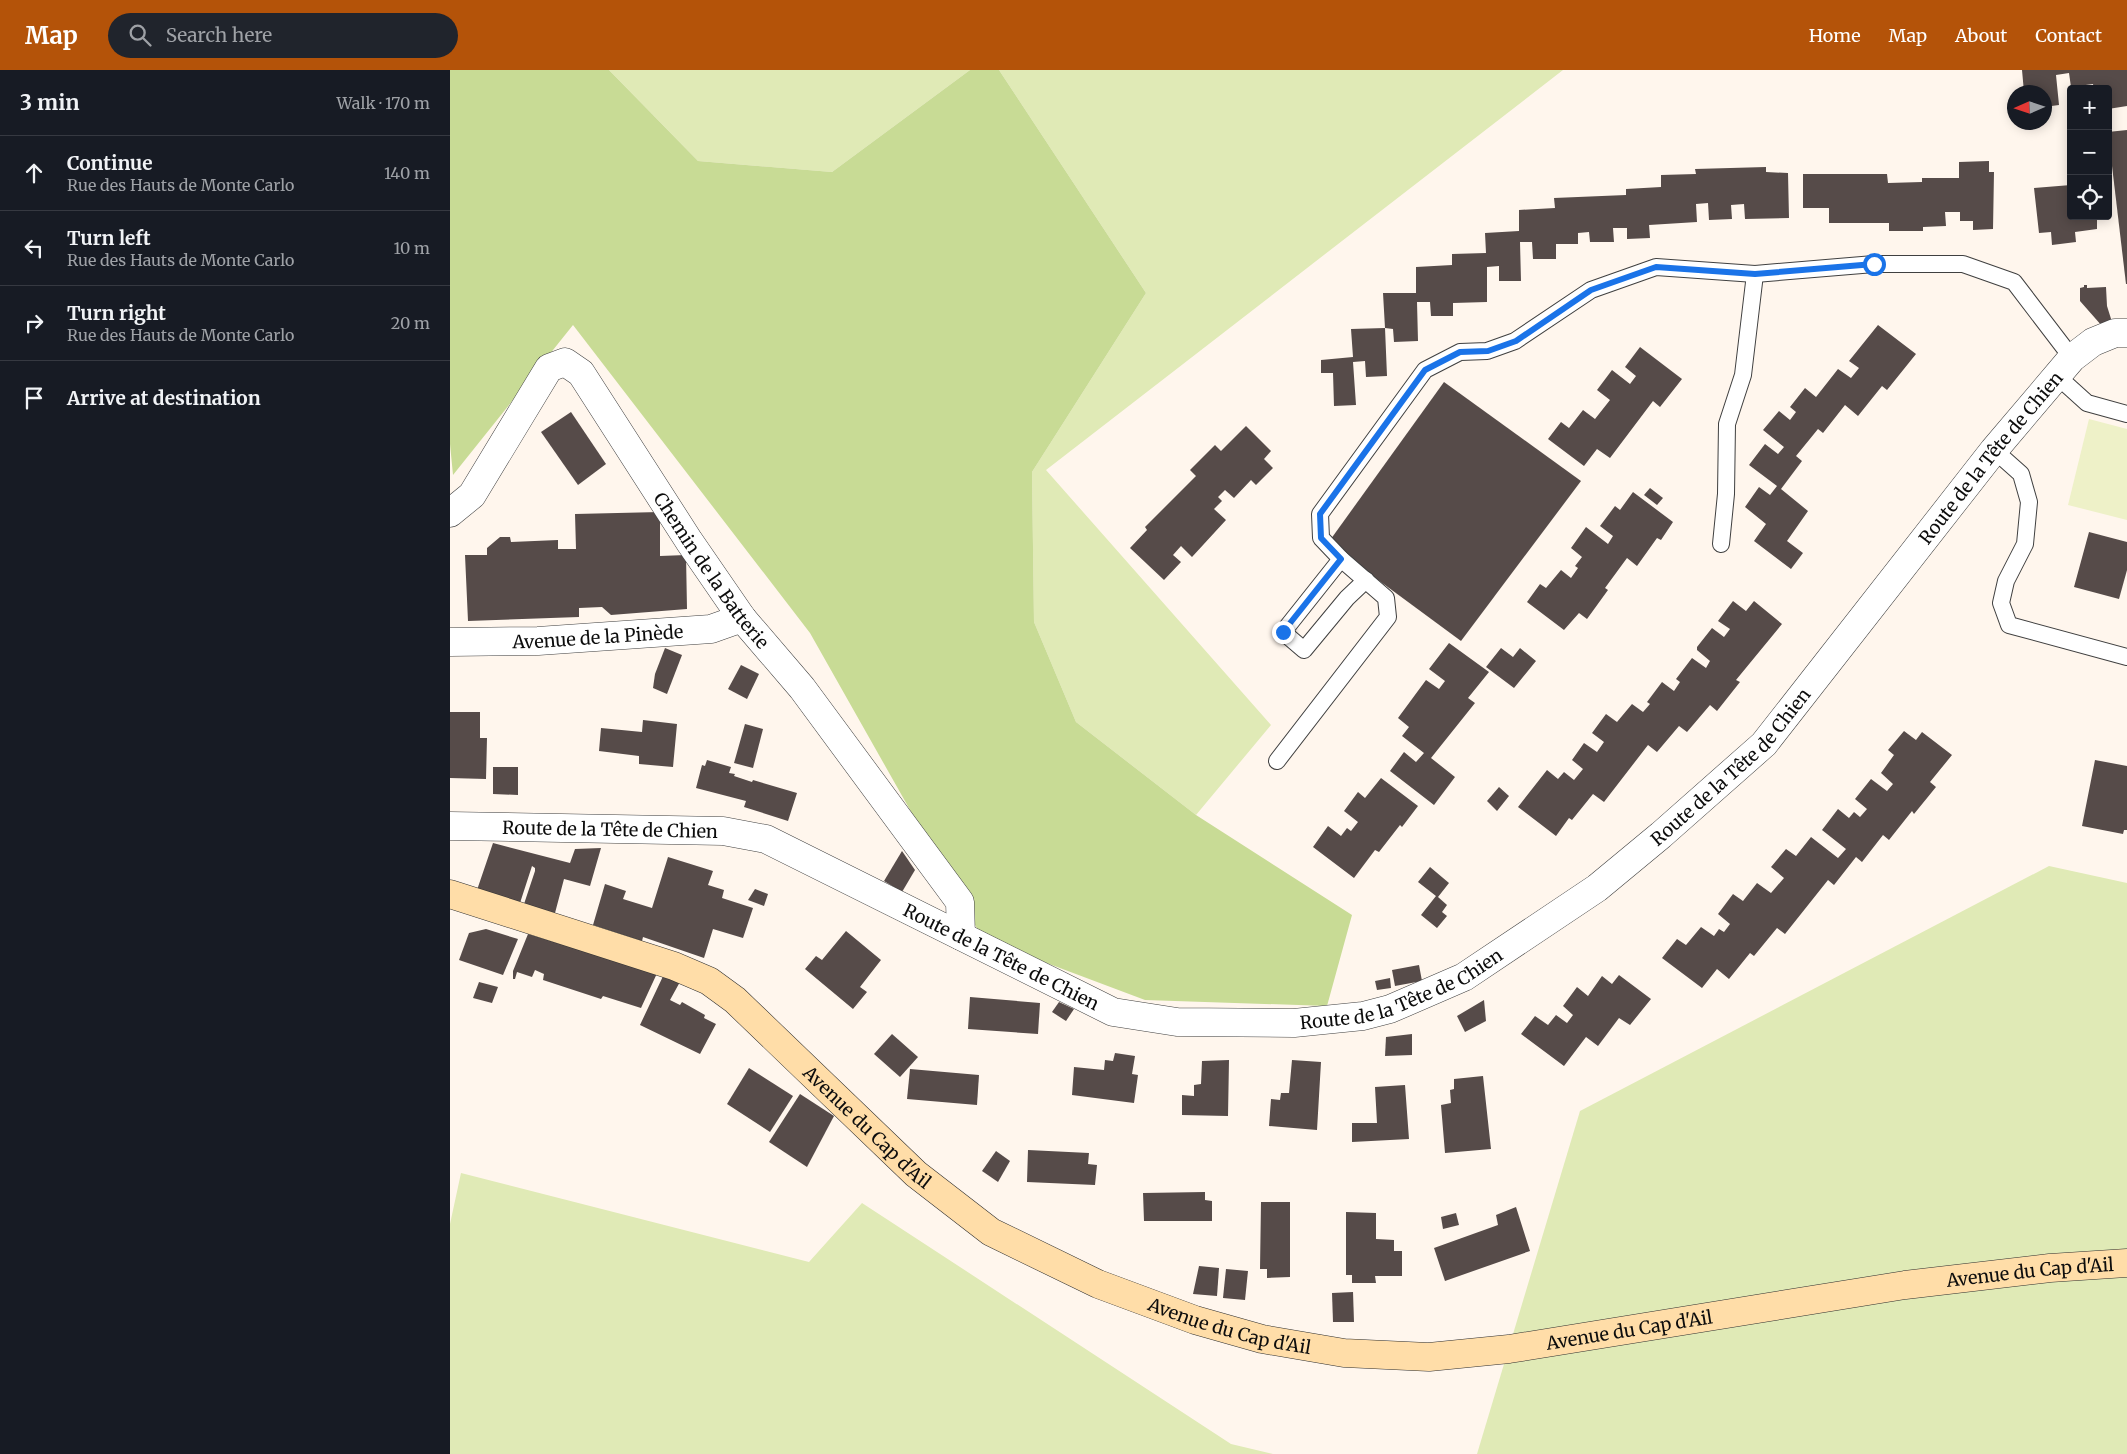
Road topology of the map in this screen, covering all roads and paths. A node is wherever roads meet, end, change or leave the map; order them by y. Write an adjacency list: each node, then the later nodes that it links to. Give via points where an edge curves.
1 (1755, 274): 3 (lane, via 1874,264 1963,264 2014,282); 7 (lane, via 1743,375 1727,424 1726,494); 8 (lane, via 1656,267 1591,290 1516,341 1488,351 1460,352 1425,370 1320,514 1321,538)
2 (2127, 333): 3 (street, Route de la Tête de Chien, via 2115,333 2093,342)
3 (2064, 366): 4 (lane, via 2087,403); 5 (street, Route de la Tête de Chien)
4 (2127, 414)
5 (1994, 450): 12 (lane, via 2021,474 2029,502 2025,544 2006,581 2001,604 2009,625); 16 (street, Route de la Tête de Chien, via 1764,744 1597,888 1464,977 1390,1009 1362,1016 1294,1023 1177,1022 1114,1012)
6 (450, 513): 10 (street, Chemin de la Batterie, via 472,495 549,368 565,362 581,374)
7 (1720, 544)
8 (1341, 559): 9 (lane); 9 (lane, via 1283,632 1304,650)
9 (1366, 580): 13 (lane, via 1386,598 1388,617)
10 (742, 618): 11 (street, Avenue de la Pinède, via 711,629 538,641); 16 (street, Chemin de la Batterie, via 802,688 960,902)
11 (450, 642)
12 (2127, 657)
13 (1277, 761)
14 (450, 826): 16 (street, Route de la Tête de Chien, via 723,831 766,839)
15 (450, 894): 17 (street, Avenue du Cap d'Ail, via 674,966 709,981 735,1000 916,1174 991,1232 1098,1284 1195,1320 1262,1339 1344,1353 1429,1357 1509,1349 1905,1285 2050,1268)
16 (961, 936)
17 (2127, 1263)

